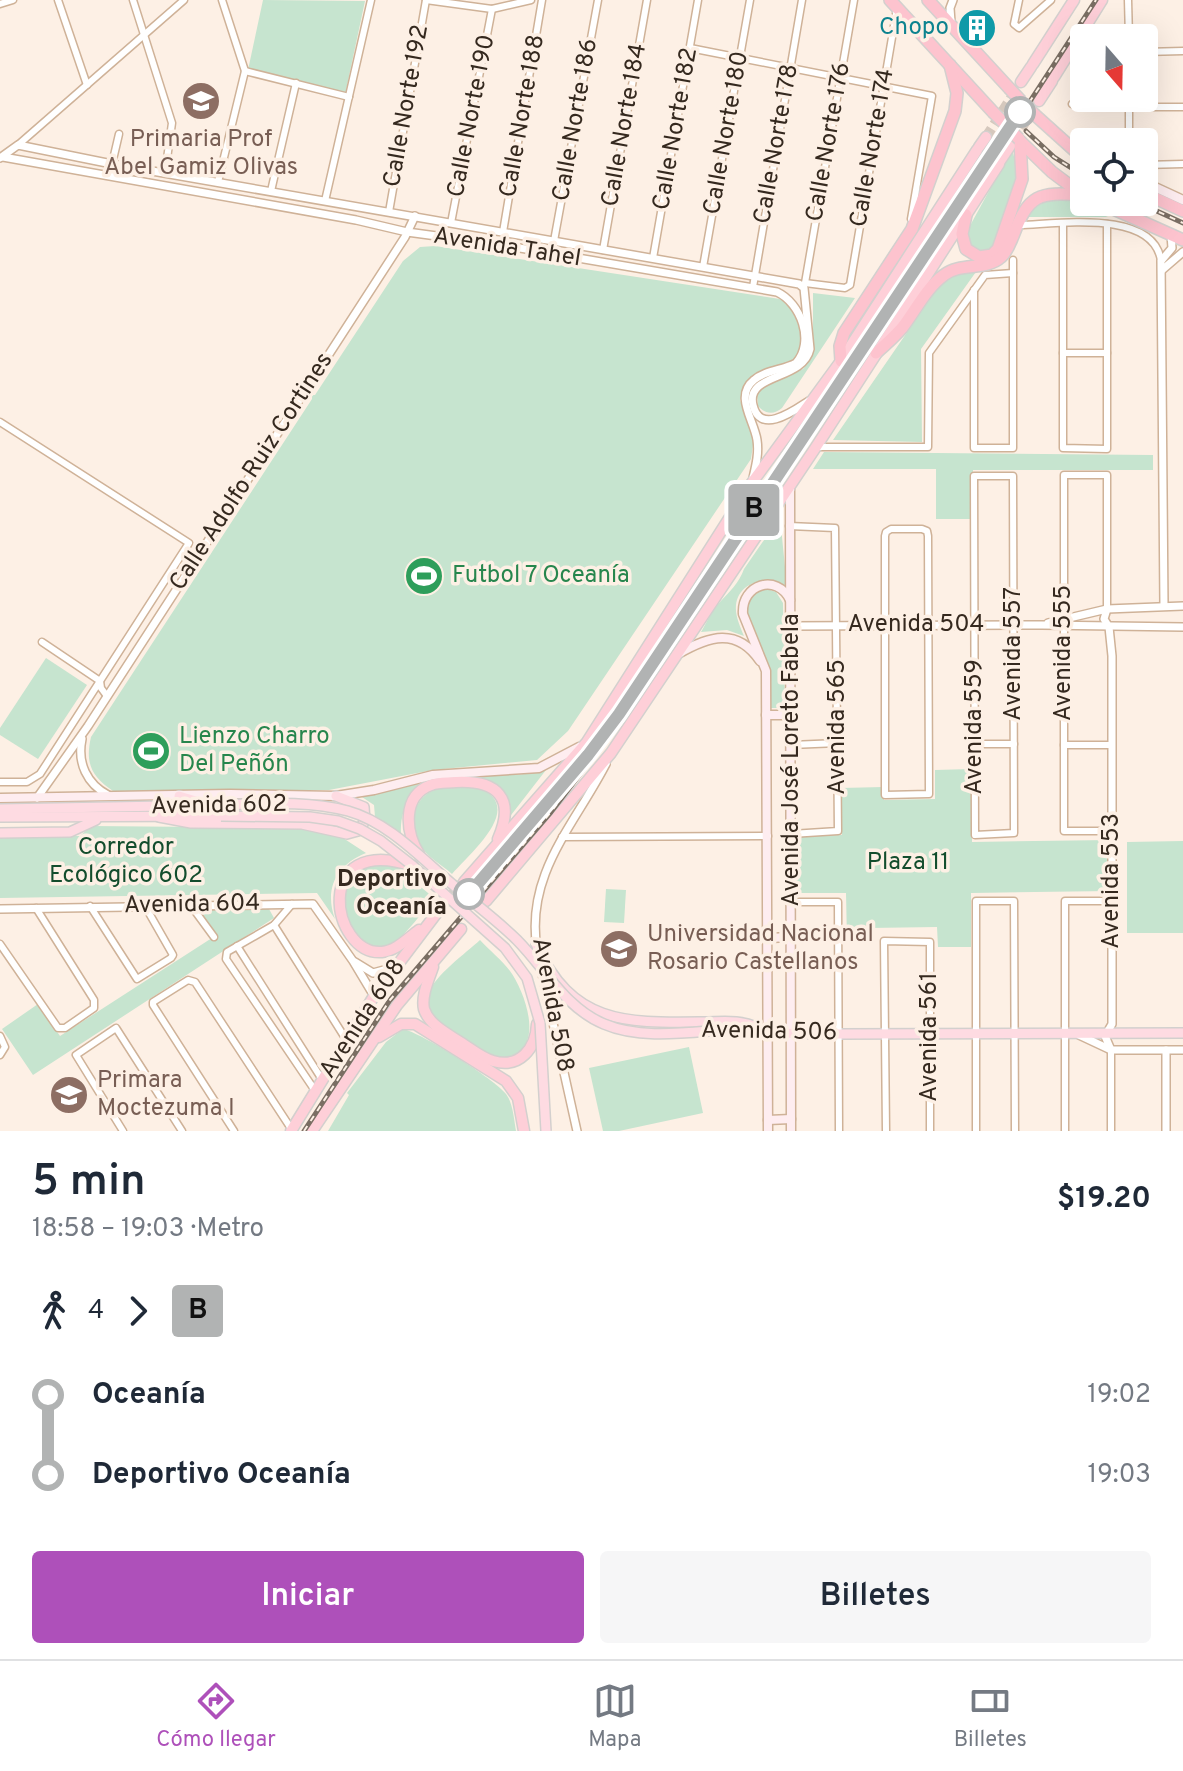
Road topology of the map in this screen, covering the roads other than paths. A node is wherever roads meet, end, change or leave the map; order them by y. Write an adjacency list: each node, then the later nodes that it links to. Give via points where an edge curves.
1 (13, 0): 23 (street)
2 (58, 0): 39 (street)
3 (133, 0): 28 (street)
4 (184, 0): 28 (street)
5 (222, 0): 35 (street)
6 (371, 0): 41 (street)
7 (426, 0): 25 (street); 64 (street, Calle Norte 192)
8 (531, 0): 25 (street)
9 (542, 0): 74 (street, Calle Norte 188)
10 (598, 0): 77 (street, Calle Norte 186)
11 (647, 0): 78 (street, Calle Norte 184)
12 (698, 0): 29 (street, Calle Norte 182)
13 (750, 0): 32 (street, Calle Norte 180)
14 (802, 0): 34 (street, Calle Norte 178)
15 (854, 0): 36 (street, Calle Norte 176)
16 (928, 0): 26 (highway)
17 (953, 0): 26 (street)
18 (1019, 0): 19 (street, via 1016,28)
19 (1051, 0)
20 (1074, 0): 37 (highway)
21 (1102, 0): 42 (highway)
22 (1128, 0): 27 (street)
23 (0, 4)
24 (894, 4): 33 (highway); 40 (street, Calle Norte 174)
25 (492, 9): 69 (street, Calle Norte 190)
26 (951, 24): 49 (highway, bridge)
27 (1129, 24)
28 (144, 34): 39 (street); 54 (street, via 172,123)
29 (690, 48): 32 (street); 80 (street, Calle Norte 182)
30 (1183, 51): 31 (street)
31 (1158, 52)
32 (740, 59): 34 (street); 83 (street, Calle Norte 180)
33 (950, 65): 46 (highway, bridge); 94 (highway, via 955,111 916,220 844,333)
34 (790, 70): 36 (street); 86 (street, Calle Norte 178)
35 (245, 71): 38 (street); 55 (street)
36 (840, 79): 40 (street); 87 (street, Calle Norte 176)
37 (1021, 82)
38 (296, 83): 41 (street); 58 (street)
39 (87, 85): 47 (street)
40 (884, 87): 68 (street, via 932,96); 89 (street, Calle Norte 174)
41 (349, 97): 62 (street)
42 (1039, 101)
43 (1158, 107): 44 (street)
44 (1183, 107)
45 (119, 134): 51 (street)
46 (1014, 137): 56 (highway); 65 (highway); 65 (highway, via 1021,183 995,253 979,257 966,249)
47 (18, 145): 50 (street); 51 (street, Avenida Tahel)
48 (981, 145): 94 (highway)
49 (1070, 146)
50 (1, 158): 73 (street, Avenida Tahel)
51 (112, 164): 54 (street, Avenida Tahel)
52 (1183, 164): 53 (street)
53 (1158, 165)
54 (165, 173): 55 (street, Avenida Tahel)
55 (218, 182): 58 (street, Avenida Tahel)
56 (1070, 185)
57 (1158, 188): 61 (main road)
58 (271, 191): 62 (street, Avenida Tahel)
59 (1070, 195): 91 (highway, via 1049,194 1030,203 1000,258 941,276)
60 (1158, 199): 63 (highway)
61 (1183, 200)
62 (325, 201): 64 (street, Avenida Tahel)
63 (1183, 211)
64 (389, 212): 66 (street, Avenida Tahel)
65 (966, 215): 91 (highway)
66 (415, 216): 69 (street, Avenida Tahel); 73 (street, Calle Adolfo Ruiz Cortines)
67 (1129, 216): 75 (highway)
68 (911, 219)
69 (451, 223): 74 (street, Avenida Tahel)
70 (1063, 224): 71 (street); 72 (street); 92 (street)
71 (1107, 224): 82 (street, via 1149,236 1159,247); 93 (street)
72 (1020, 225)
73 (407, 232): 88 (street, Avenida Tahel); 118 (street, Calle Adolfo Ruiz Cortines)
74 (503, 232): 77 (street, Avenida Tahel)
75 (1171, 235): 76 (highway); 82 (street, via 1172,248)
76 (1183, 240)
77 (554, 241): 78 (street, Avenida Tahel)
78 (603, 250): 80 (street, Avenida Tahel)
79 (1183, 252): 84 (street)
80 (653, 258): 83 (street, Avenida Tahel)
81 (1013, 260): 85 (street)
82 (1161, 261): 84 (street)
83 (703, 267): 86 (street, Avenida Tahel)
84 (1162, 270): 103 (street)
85 (1013, 273): 90 (street, via 987,274); 90 (street, via 1013,448 974,448)
86 (755, 276): 87 (street, Avenida Tahel); 88 (street, Calle Norte 178)
87 (804, 284): 89 (street, Avenida Tahel); 95 (street, via 808,357 799,368 759,385 752,402 757,414 776,420)
88 (753, 287): 99 (street, Avenida Tahel, via 777,292 793,303 802,321 804,349 796,363 753,380 745,394 758,453)
89 (848, 288)
90 (974, 290): 97 (street, via 929,352 928,447)
91 (876, 353): 97 (highway)
92 (1063, 353): 93 (street); 93 (street, via 1063,448 1107,449)
93 (1107, 353)
94 (841, 361): 95 (highway)
95 (815, 398): 99 (highway)
96 (0, 422): 119 (street, via 189,543)
97 (816, 447): 100 (highway)
98 (1013, 476): 110 (street, Avenida 559, via 974,476); 111 (street, Avenida 557)
99 (751, 484): 124 (highway)
100 (790, 485): 101 (main road, Avenida José Loreto Fabela); 116 (highway)
101 (789, 526): 102 (main road, Avenida José Loreto Fabela); 107 (street, Avenida 565, via 835,528)
102 (792, 605): 112 (main road, Avenida José Loreto Fabela); 117 (main road, via 772,584 756,586 744,598 743,614)
103 (1164, 606): 104 (street, Avenida 504); 105 (street, Avenida 504)
104 (1183, 606)
105 (1107, 609): 106 (street, Avenida 504); 106 (street, Avenida 555, via 1107,475 1064,475); 113 (street, Avenida 553, via 1104,619)
106 (1064, 623): 111 (street, Avenida 504); 113 (street, Avenida 504); 129 (street, Avenida 555)
107 (838, 625): 108 (street, Avenida 504); 112 (street, Avenida 504); 125 (street, Avenida 565)
108 (885, 625): 109 (street, Avenida 504); 109 (street, via 886,532 891,529 927,531); 109 (street, via 885,795 929,794)
109 (930, 625): 110 (street, Avenida 504)
110 (975, 625): 111 (street, Avenida 504); 126 (street, Avenida 559)
111 (1014, 625): 127 (street, Avenida 557)
112 (791, 626): 122 (main road, Avenida José Loreto Fabela)
113 (1109, 627): 114 (street, Avenida 504); 130 (street, Avenida 553)
114 (1183, 627)
115 (42, 642): 119 (street)
116 (674, 656): 117 (main road, via 698,643 738,640); 131 (highway)
117 (766, 671): 121 (main road, Avenida José Loreto Fabela)
118 (117, 680): 119 (street); 120 (street, Calle Adolfo Ruiz Cortines)
119 (100, 681): 120 (street); 132 (street, via 36,779)
120 (107, 696): 123 (street, Calle Adolfo Ruiz Cortines)
121 (766, 715): 122 (main road); 149 (main road, Avenida José Loreto Fabela)
122 (791, 715): 128 (main road, Avenida José Loreto Fabela)
123 (88, 726): 136 (street, Calle Adolfo Ruiz Cortines); 137 (street, Calle Adolfo Ruiz Cortines, via 81,744 84,769 93,785)
124 (587, 742): 134 (main road, via 539,768 433,775); 151 (highway)
125 (838, 743): 128 (street); 147 (street, Avenida 565, via 838,831)
126 (975, 744): 127 (street); 148 (street, Avenida 559)
127 (1014, 744): 148 (street, Avenida 557, via 1014,833)
128 (791, 745): 147 (main road, Avenida José Loreto Fabela)
129 (1064, 745): 130 (street); 145 (street, Avenida 555, via 1064,831)
130 (1112, 745): 145 (street, Avenida 553)
131 (611, 753): 150 (street, Avenida 508); 154 (highway)
132 (0, 782)
133 (175, 796): 134 (main road); 137 (main road); 138 (main road); 141 (main road)
134 (336, 796): 141 (main road, via 364,807 365,821 358,831 347,834 302,824 191,823)
135 (0, 798): 136 (main road)
136 (37, 798): 137 (main road)
137 (114, 798)
138 (207, 804): 140 (main road, Avenida 602); 141 (main road, Avenida 602)
139 (0, 809): 141 (main road, Avenida 602)
140 (220, 810): 141 (main road, Avenida 602); 152 (main road, Avenida 602, bridge, via 338,821)
141 (157, 812): 142 (main road, Avenida 602)
142 (108, 817): 143 (main road, Avenida 602); 144 (main road)
143 (0, 819): 144 (main road)
144 (96, 820): 146 (main road, via 70,832)
145 (1112, 831): 155 (street, Avenida 553)
146 (0, 833)
147 (791, 834): 156 (main road, Avenida José Loreto Fabela)
148 (975, 835)
149 (768, 836): 150 (street); 169 (main road, Avenida José Loreto Fabela)
150 (562, 837): 171 (street, Avenida 508, via 541,882)
151 (491, 851): 152 (highway, via 505,812 493,787 429,785 409,811); 153 (highway)
152 (417, 862): 164 (highway, via 382,858 362,863 341,885 338,904 346,926 372,951 392,949); 177 (main road, Avenida 508, bridge, via 505,948 527,978); 178 (main road, Avenida 506, bridge, via 518,941 563,994 604,1024 629,1031)
153 (464, 882)
154 (486, 901)
155 (1112, 901): 182 (street, via 1065,901); 183 (street, Avenida 553, via 1112,1024)
156 (791, 902): 168 (main road, Avenida José Loreto Fabela); 185 (street, via 838,902)
157 (292, 904): 160 (street, Avenida 604); 165 (street); 174 (street, Avenida 604, via 313,904)
158 (90, 906): 159 (street, Avenida 604); 159 (street, via 137,979 173,955); 161 (street, Avenida 604)
159 (145, 906): 160 (street, Avenida 604)
160 (192, 907): 167 (street)
161 (36, 908): 162 (street, Avenida 604); 170 (street, via 95,1006 60,1030)
162 (0, 909)
163 (439, 910): 164 (highway, Avenida 608)
164 (427, 924): 175 (highway, Avenida 608)
165 (274, 925): 172 (street); 189 (street)
166 (461, 929): 173 (highway, Avenida 608)
167 (214, 937)
168 (791, 937): 169 (main road); 179 (main road, Avenida José Loreto Fabela)
169 (768, 938): 178 (main road, Avenida José Loreto Fabela)
170 (0, 944)
171 (536, 944): 178 (main road, via 571,995 605,1015 638,1023 747,1023); 206 (street, Avenida 508)
172 (237, 946): 195 (street); 196 (street, via 225,955)
173 (436, 959): 177 (highway, bridge, via 425,993 428,1017 492,1061 524,1057 533,1047); 190 (highway, Avenida 608)
174 (353, 961): 175 (street, via 373,973); 176 (street, Avenida 604)
175 (395, 966): 176 (highway, Avenida 608)
176 (374, 996): 189 (highway, Avenida 608)
177 (538, 1014): 205 (main road, Avenida 508, bridge)
178 (769, 1033): 179 (main road, Avenida 506); 198 (main road, Avenida José Loreto Fabela)
179 (791, 1033): 185 (main road, Avenida 506); 197 (main road, Avenida José Loreto Fabela)
180 (976, 1033): 181 (main road, Avenida 506); 181 (street, via 976,901 1014,901); 187 (main road, Avenida 506); 212 (street)
181 (1015, 1033): 182 (main road, Avenida 506); 213 (street)
182 (1069, 1033): 183 (main road, Avenida 506); 191 (street); 214 (street)
183 (1106, 1033): 184 (main road, Avenida 506); 191 (street, Avenida 553)
184 (1183, 1033)
185 (839, 1034): 186 (main road, Avenida 506); 209 (street)
186 (886, 1034): 187 (main road, Avenida 506); 187 (street, Avenida 561, via 884,941 930,942); 210 (street)
187 (930, 1034): 211 (street, Avenida 561)
188 (0, 1036): 194 (street)
189 (347, 1041): 195 (highway, Avenida 608)
190 (368, 1046): 203 (highway, Avenida 608); 204 (highway, via 391,1027 415,1024 506,1081 518,1098)
191 (1111, 1050): 192 (street); 215 (street, Avenida 553)
192 (1166, 1050): 193 (street); 216 (street)
193 (1183, 1050)
194 (3, 1052)
195 (323, 1081): 196 (highway, Avenida 608)
196 (316, 1092): 199 (highway, Avenida 608)
197 (791, 1119): 198 (main road); 208 (main road, Avenida José Loreto Fabela)
198 (768, 1120): 207 (main road, Avenida José Loreto Fabela)
199 (292, 1130): 202 (street, via 191,980 152,1003)
200 (123, 1131): 201 (street, via 76,1055 116,1028)
201 (182, 1131)
202 (234, 1131)
203 (312, 1131)
204 (524, 1131)
205 (546, 1131)
206 (577, 1131)
207 (768, 1131)
208 (791, 1131)
209 (839, 1131)
210 (886, 1131)
211 (930, 1131)
212 (976, 1131)
213 (1015, 1131)
214 (1065, 1131)
215 (1111, 1131)
216 (1166, 1131)

